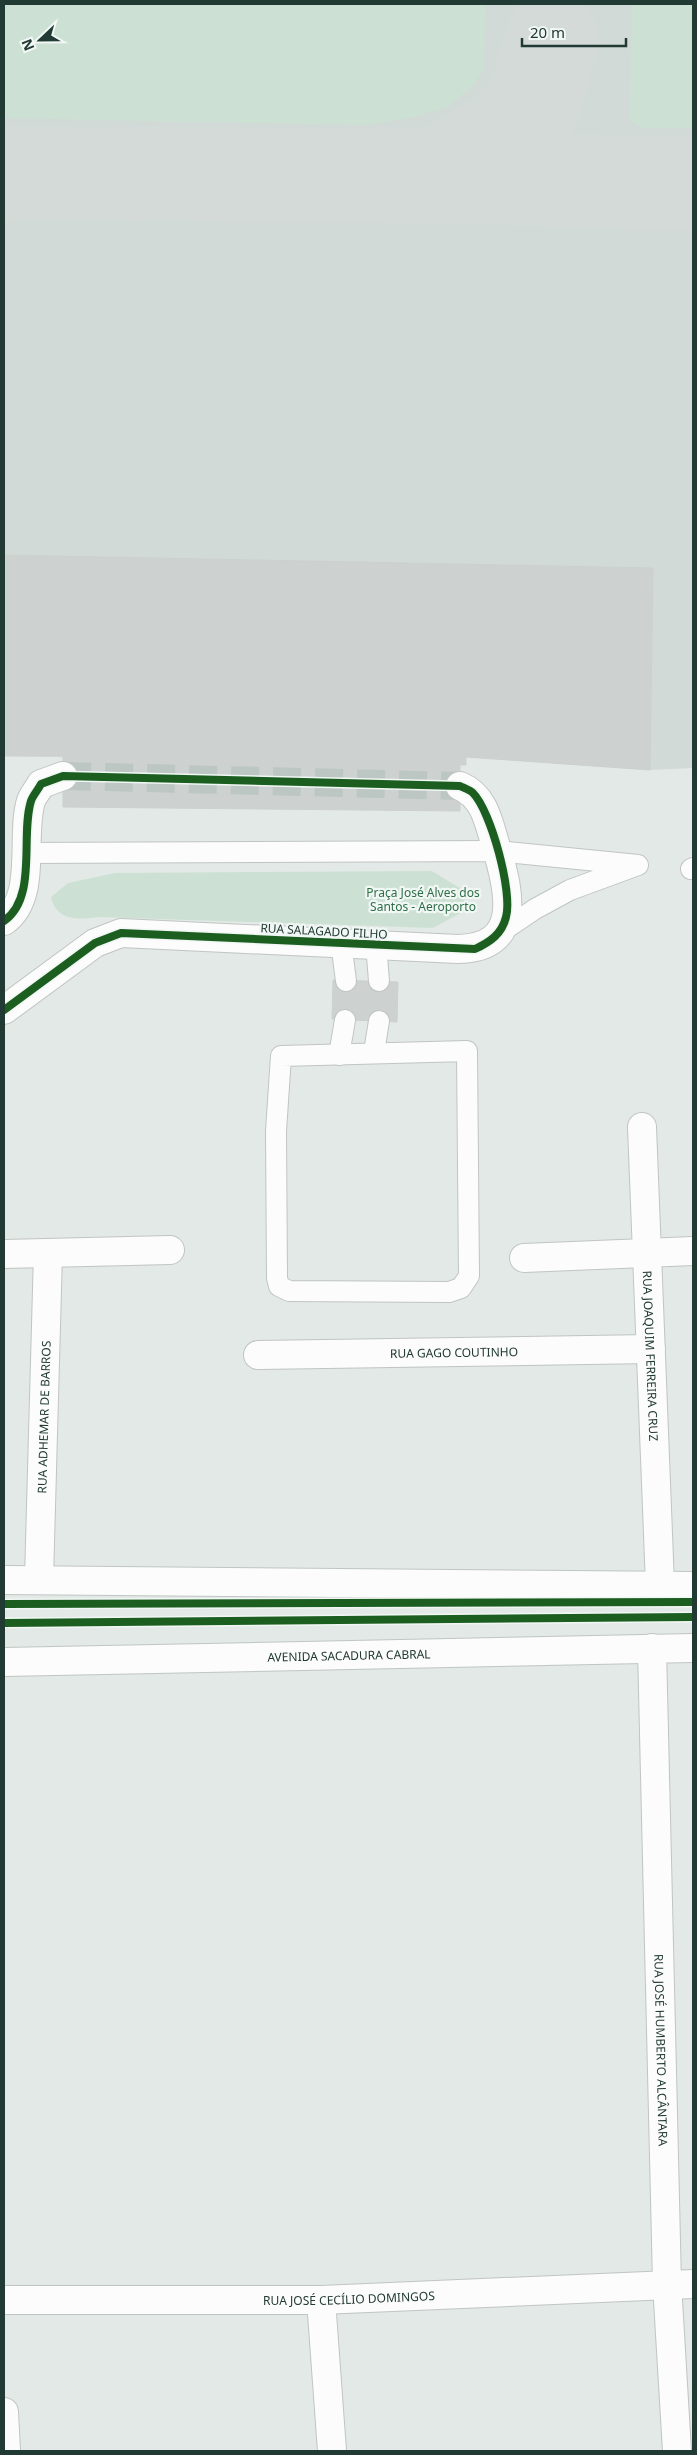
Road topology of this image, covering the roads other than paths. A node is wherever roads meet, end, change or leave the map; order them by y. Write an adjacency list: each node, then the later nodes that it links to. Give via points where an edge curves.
1 (64, 776): 4 (street, via 41,784 31,801)
2 (460, 786): 3 (street, via 472,792 484,808)
3 (497, 851): 4 (lane); 6 (street, via 509,902 506,919); 6 (lane, via 638,865 570,890)
4 (27, 853): 5 (street, via 24,892)
5 (4, 921)
6 (498, 934): 8 (street, RUA SALAGADO FILHO, via 475,949)
7 (341, 942): 8 (street, RUA SALAGADO FILHO); 9 (lane); 11 (street, RUA SALAGADO FILHO, via 121,933 95,942)
8 (376, 944): 10 (lane)
9 (346, 980)
10 (380, 981)
11 (4, 1010)
12 (345, 1020): 15 (lane)
13 (379, 1021): 14 (lane)
14 (374, 1052): 15 (lane); 15 (lane, via 467,1051 469,1276 461,1288 449,1292 290,1291 280,1286 277,1278 276,1131 281,1056)
15 (339, 1054)
16 (642, 1127): 19 (street, RUA JOAQUIM FERREIRA CRUZ)
17 (170, 1250): 20 (street)
18 (693, 1251): 19 (street)
19 (647, 1252): 22 (street); 23 (street, RUA JOAQUIM FERREIRA CRUZ)
20 (48, 1253): 21 (street); 25 (street, RUA ADHEMAR DE BARROS)
21 (4, 1254)
22 (524, 1258)
23 (651, 1349): 24 (street, RUA GAGO COUTINHO); 27 (street, RUA JOAQUIM FERREIRA CRUZ)
24 (258, 1356)
25 (39, 1579): 26 (street); 27 (street)
26 (4, 1580)
27 (660, 1585): 28 (street)
28 (693, 1586)
29 (652, 1648): 30 (street, AVENIDA SACADURA CABRAL); 31 (street, AVENIDA SACADURA CABRAL); 32 (street, RUA JOSÉ HUMBERTO ALCÂNTARA)
30 (693, 1648)
31 (4, 1662)
32 (680, 2284): 34 (street, RUA JOSÉ CECÍLIO DOMINGOS); 38 (street, RUA JOSÉ HUMBERTO ALCÂNTARA)
33 (4, 2300): 34 (street, RUA JOSÉ CECÍLIO DOMINGOS)
34 (321, 2300): 37 (street)
35 (4, 2412): 36 (street)
36 (6, 2451)
37 (332, 2451)
38 (677, 2451)

